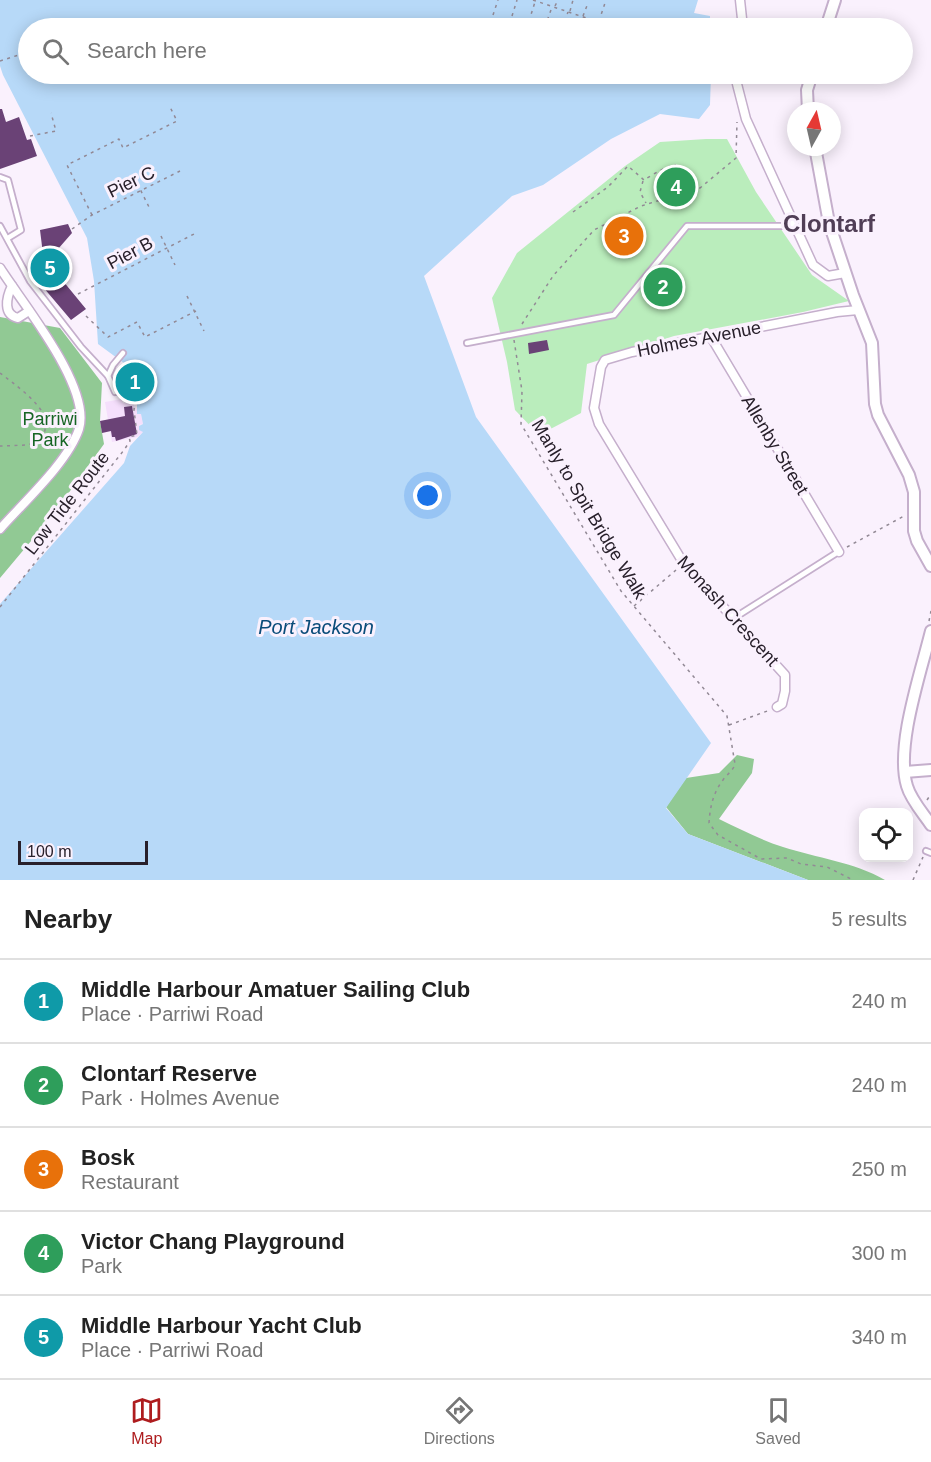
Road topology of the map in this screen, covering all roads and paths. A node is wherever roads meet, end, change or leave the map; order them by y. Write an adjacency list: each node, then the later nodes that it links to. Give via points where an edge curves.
1 (498, 0): 13 (path)
2 (517, 0): 14 (path)
3 (534, 0): 9 (path); 16 (path)
4 (558, 0): 11 (path)
5 (573, 0): 12 (path)
6 (606, 0): 20 (path)
7 (740, 0): 21 (street)
8 (835, 0): 22 (street)
9 (541, 1): 11 (path)
10 (588, 3): 15 (path)
11 (554, 7): 12 (path); 17 (path)
12 (569, 12): 15 (path); 18 (path)
13 (493, 15)
14 (512, 16)
15 (583, 16): 19 (path)
16 (529, 18)
17 (549, 18)
18 (566, 18)
19 (588, 18)
20 (599, 18)
21 (742, 18)
22 (829, 18)
23 (18, 55): 24 (path)
24 (0, 61)
25 (736, 84): 44 (street, via 746,119)
26 (809, 84): 27 (street)
27 (808, 102)
28 (169, 105): 42 (path, via 177,121 123,148 119,139 67,165)
29 (51, 114): 30 (path, via 56,131)
30 (30, 136)
31 (817, 156): 52 (street, via 829,223)
32 (735, 158): 39 (path, via 700,188)
33 (676, 165): 37 (path, via 666,166)
34 (180, 171): 38 (path, Pier C)
35 (0, 177): 48 (lane, via 8,180 21,230)
36 (134, 177): 38 (path)
37 (644, 180): 39 (path, via 640,192); 41 (path, via 628,166 608,187)
38 (141, 191): 40 (path); 42 (path, Pier C)
39 (647, 204): 62 (path, via 594,230 553,276 523,324)
40 (149, 207)
41 (573, 212)
42 (92, 215): 45 (path, Pier C)
43 (0, 226): 48 (lane)
44 (794, 226): 52 (street, via 813,265 828,276); 62 (lane, via 687,226 614,315)
45 (72, 229)
46 (194, 234): 49 (path, Pier B)
47 (161, 236): 49 (path)
48 (8, 238): 67 (lane, via 30,281 81,348)
49 (166, 248): 50 (path); 55 (path, Pier B)
50 (175, 265)
51 (0, 268): 54 (street)
52 (845, 273): 57 (street)
53 (0, 274): 54 (street)
54 (11, 285): 58 (street); 58 (street, via 7,305 10,314 18,318)
55 (78, 294)
56 (187, 296): 59 (path)
57 (858, 310): 63 (street, Holmes Avenue); 71 (street, via 872,343 878,415 909,475)
58 (29, 311): 72 (street, via 70,376 81,410 80,426 57,465)
59 (196, 311): 60 (path, via 145,336 137,322 108,337); 61 (path)
60 (86, 316)
61 (204, 331)
62 (513, 333): 64 (lane); 76 (path, Manly to Spit Bridge Walk, via 522,391 521,424)
63 (711, 338): 69 (street, Holmes Avenue, via 605,360 600,367 594,408); 73 (street, Allenby Street)
64 (467, 343)
65 (123, 353): 67 (lane)
66 (0, 373): 70 (path, via 21,389 45,418 44,438 28,445)
67 (108, 376): 68 (lane)
68 (115, 392): 77 (path, Low Tide Route, via 116,399 135,398 138,434 129,437 130,441)
69 (599, 424): 74 (street, Monash Crescent)
70 (0, 446)
71 (914, 511): 73 (path); 75 (street, via 917,541)
72 (0, 529)
73 (839, 552): 78 (lane)
74 (684, 564): 76 (path); 78 (street, Monash Crescent)
75 (931, 566)
76 (633, 606): 81 (path, Manly to Spit Bridge Walk, via 727,716)
77 (0, 607)
78 (734, 618): 80 (street, Monash Crescent, via 784,675 784,698)
79 (931, 631): 82 (street, via 906,736)
80 (777, 707): 81 (path)
81 (728, 725): 88 (path, Manly to Spit Bridge Walk, via 735,768 715,792 710,807 709,823 718,835 761,859 787,858 827,867)
82 (904, 766): 83 (street); 86 (street, via 911,796)
83 (931, 770)
84 (931, 794): 85 (path)
85 (924, 803)
86 (931, 825)
87 (929, 852): 89 (path)
88 (853, 880)
89 (913, 880)

